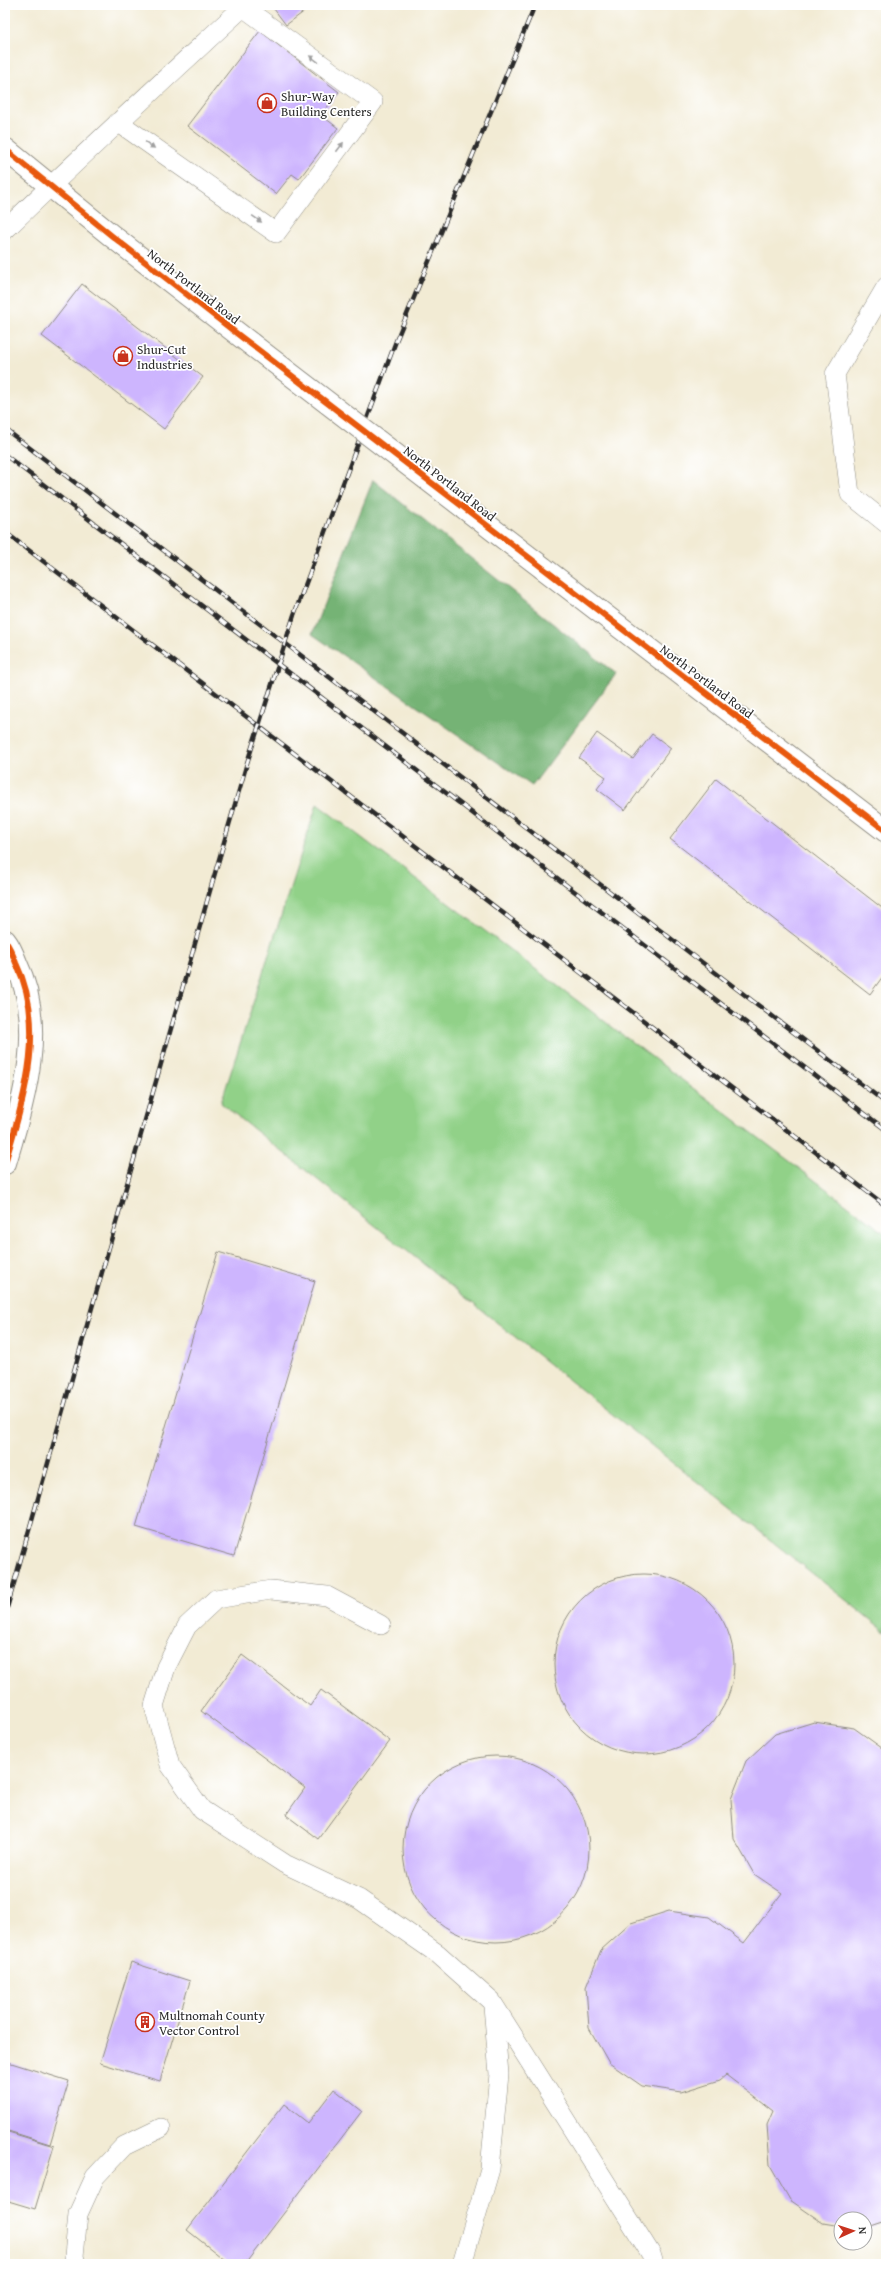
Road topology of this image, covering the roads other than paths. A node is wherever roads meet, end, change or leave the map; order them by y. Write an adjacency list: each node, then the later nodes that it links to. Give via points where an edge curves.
1 (118, 122): 1 (lane, one-way to 1, via 276,233 373,102 243,7); 3 (lane)
2 (5, 149): 3 (main road, North Portland Road)
3 (50, 185): 4 (lane); 7 (main road, North Portland Road, bridge, via 251,344)
4 (5, 230)
5 (886, 287): 6 (lane, via 835,374 850,494)
6 (886, 524)
7 (886, 831)
8 (5, 941): 9 (main road, via 24,980 32,1023 30,1061)
9 (11, 1121): 10 (main road)
10 (5, 1163)
11 (381, 1625): 12 (lane, via 327,1596 271,1590 216,1600 187,1626 166,1667 154,1706 170,1766 202,1810 284,1864 359,1899 438,1954)
12 (492, 2002): 15 (lane, via 499,2074 490,2169); 16 (lane, via 651,2254)
13 (161, 2128): 14 (lane, via 124,2146 95,2177 78,2214 74,2256)
14 (76, 2264)
15 (462, 2264)
16 (654, 2264)

